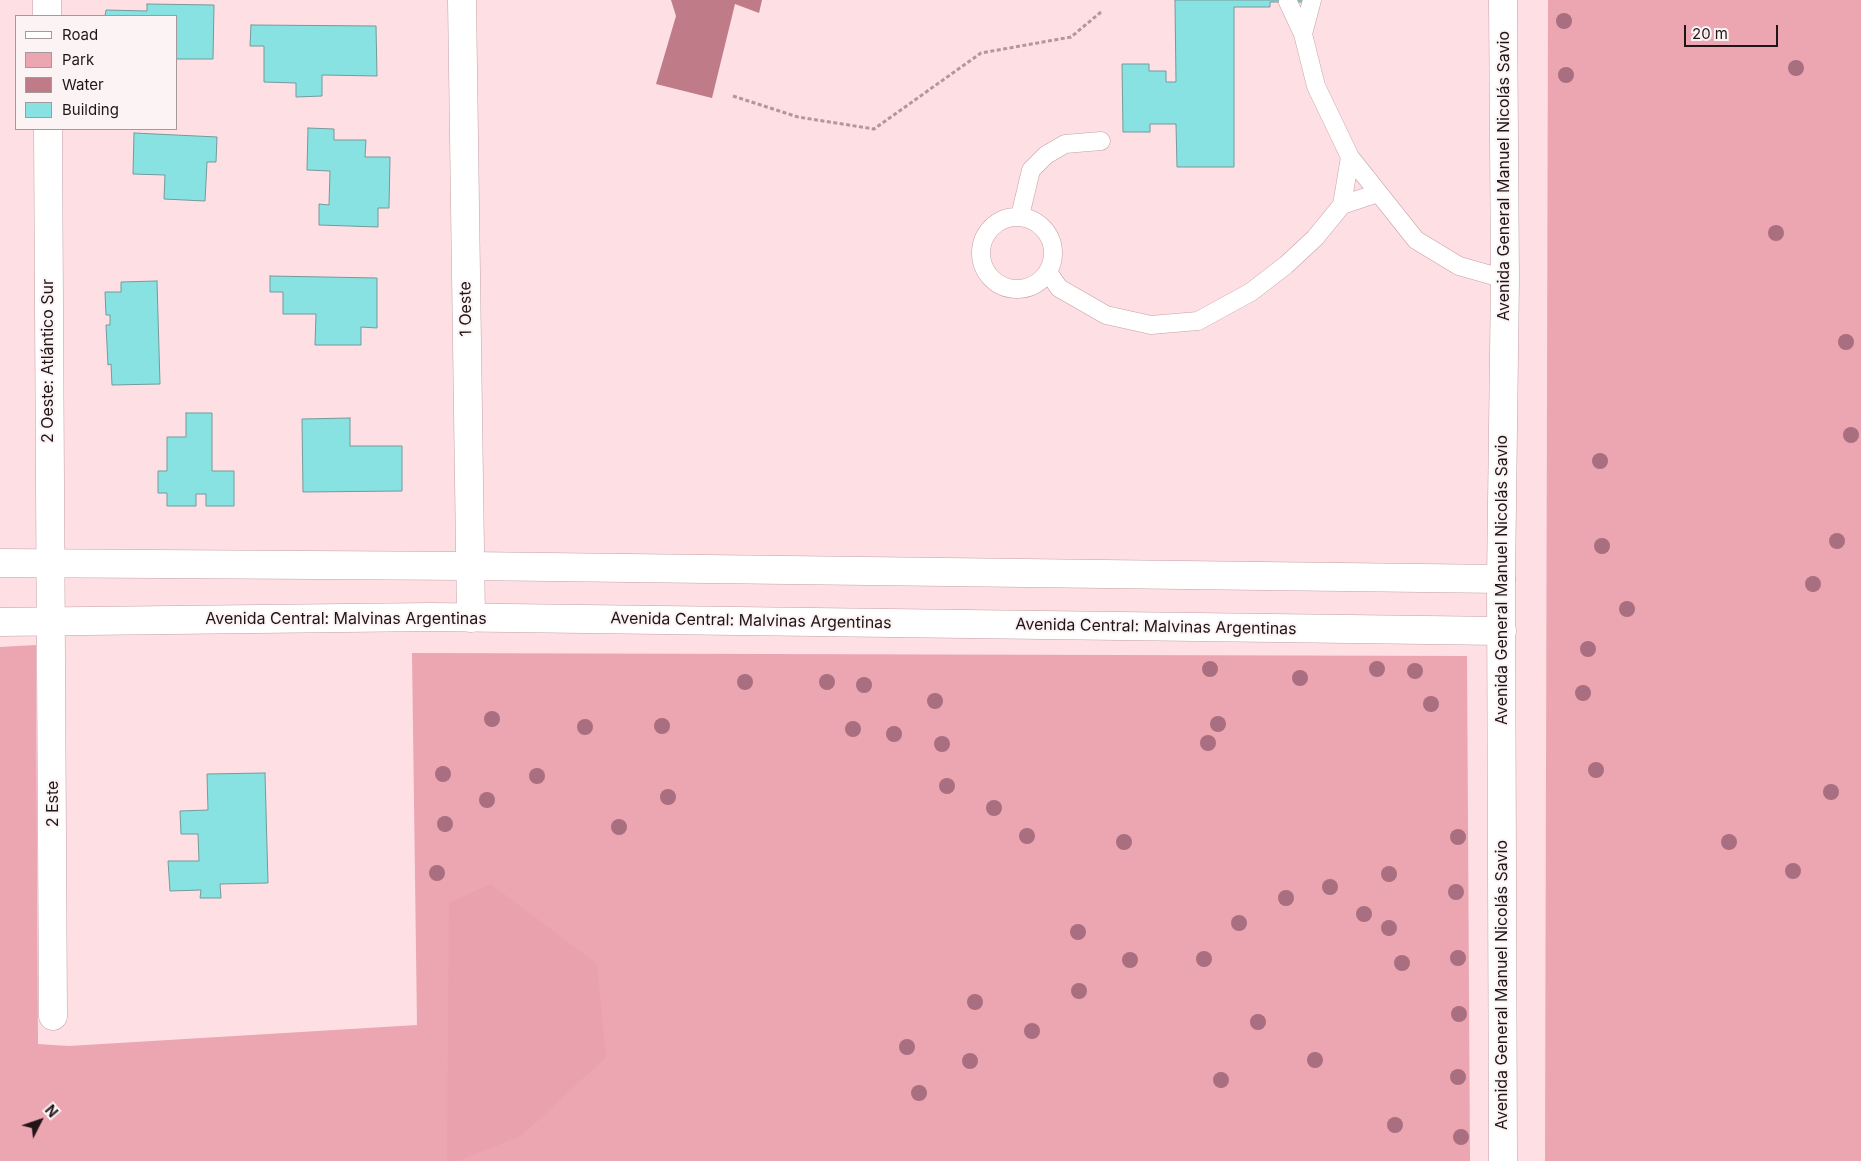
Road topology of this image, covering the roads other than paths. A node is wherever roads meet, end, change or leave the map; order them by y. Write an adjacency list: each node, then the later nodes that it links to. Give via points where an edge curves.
1 (47, 0): 6 (main road)
2 (462, 0): 18 (main road, 1 Oeste)
3 (1312, 0): 7 (lane)
4 (1503, 0): 15 (main road, Avenida General Manuel Nicolás Savio)
5 (1288, 2): 7 (lane)
6 (47, 15)
7 (1303, 34): 10 (lane, via 1316,86)
8 (48, 130): 17 (main road, 2 Oeste: Atlántico Sur)
9 (1101, 141): 13 (lane, via 1065,144 1046,155 1030,170)
10 (1350, 157): 11 (lane); 12 (lane)
11 (1378, 193): 12 (lane); 15 (lane, via 1416,240 1459,266)
12 (1342, 206): 14 (lane, via 1286,265 1251,292 1198,321 1151,325 1106,315 1059,288)
13 (1020, 216): 14 (lane, via 1038,223 1050,237 1054,255); 14 (lane, via 1002,220 987,232 981,250 985,269 997,283 1016,289 1034,285)
14 (1048, 272)
15 (1505, 278): 19 (main road, Avenida General Manuel Nicolás Savio)
16 (0, 563): 17 (main road)
17 (49, 563): 18 (main road); 20 (main road, 2 Oeste: Atlántico Sur)
18 (469, 566): 19 (main road); 21 (main road, 1 Oeste)
19 (1501, 579): 24 (main road, Avenida General Manuel Nicolás Savio)
20 (50, 592): 23 (main road, 2 Este)
21 (471, 618): 23 (main road, Avenida Central: Malvinas Argentinas); 24 (main road, Avenida Central: Malvinas Argentinas)
22 (0, 622): 23 (main road, Avenida Central: Malvinas Argentinas)
23 (52, 623): 25 (main road, 2 Este)
24 (1502, 631): 26 (main road, Avenida General Manuel Nicolás Savio)
25 (53, 1016)
26 (1503, 1161)

